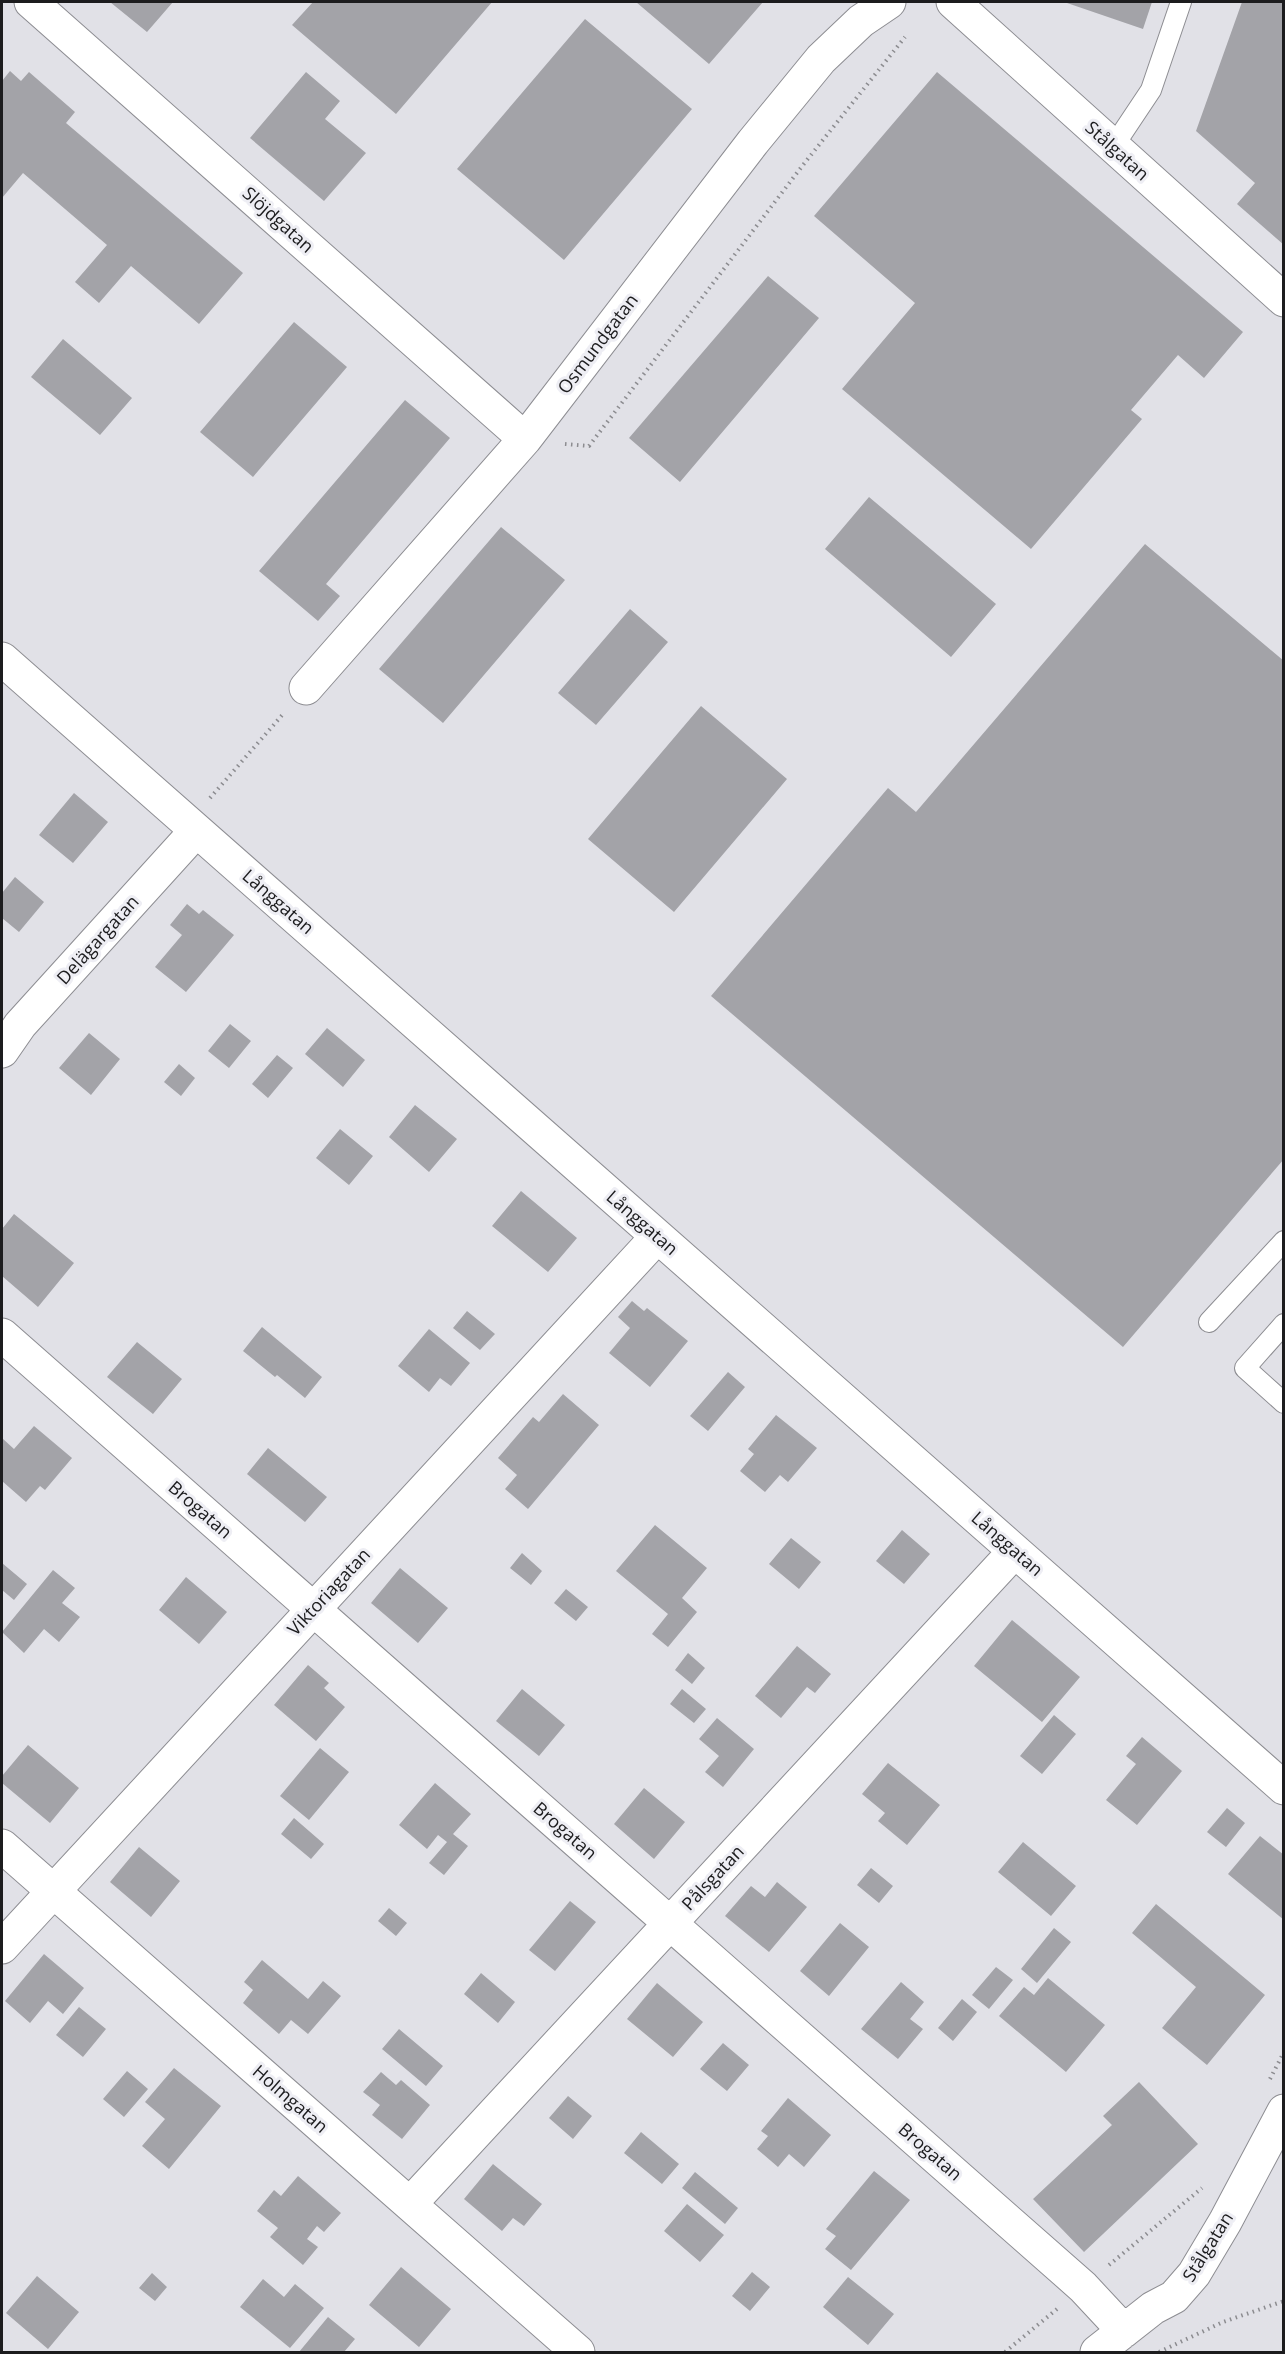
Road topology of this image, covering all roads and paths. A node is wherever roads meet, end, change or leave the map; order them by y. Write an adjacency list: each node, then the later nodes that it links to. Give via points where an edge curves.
1 (31, 2): 8 (street, Slöjdgatan)
2 (889, 2): 8 (street, Osmundgatan, via 861,21 821,59)
3 (952, 2): 6 (street, Stålgatan)
4 (1181, 2): 6 (lane, via 1151,90)
5 (905, 36): 8 (path, via 588,446)
6 (1113, 147): 7 (street, Stålgatan)
7 (1284, 300)
8 (525, 439): 10 (street, Osmundgatan)
9 (2, 659): 11 (street, Långgatan)
10 (306, 688): 11 (path, via 199,811)
11 (196, 831): 12 (street, Delägargatan, via 20,1025); 13 (street, Långgatan)
12 (2, 1051)
13 (657, 1237): 19 (street, Långgatan); 20 (street, Viktoriagatan)
14 (1284, 1241): 15 (lane)
15 (1209, 1322)
16 (1284, 1324): 18 (lane, via 1245,1368)
17 (2, 1335): 20 (street, Brogatan)
18 (1284, 1403)
19 (1015, 1551): 21 (street, Långgatan); 24 (street, Pålsgatan)
20 (313, 1609): 23 (street, Viktoriagatan); 24 (street, Brogatan)
21 (1284, 1788)
22 (2, 1846): 23 (street, Holmgatan)
23 (52, 1891): 25 (street, Viktoriagatan); 29 (street, Holmgatan)
24 (670, 1924): 29 (street, Pålsgatan); 30 (street, Brogatan)
25 (2, 1947)
26 (1284, 2052): 27 (path)
27 (1276, 2097): 32 (street, Stålgatan, via 1225,2222 1194,2274 1174,2297)
28 (1208, 2183): 30 (path)
29 (410, 2204): 33 (street, Holmgatan)
30 (1083, 2287): 32 (street, Brogatan); 34 (path)
31 (1284, 2301): 36 (path, via 1222,2322)
32 (1124, 2331): 35 (street, Stålgatan)
33 (578, 2352)
34 (1005, 2352)
35 (1097, 2352)
36 (1159, 2352)

